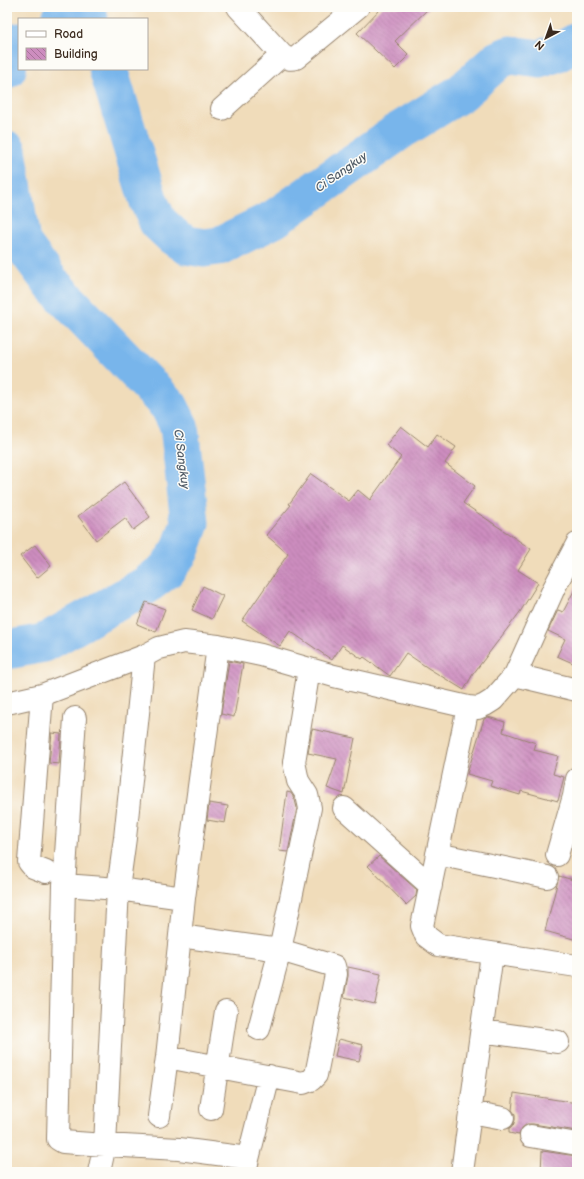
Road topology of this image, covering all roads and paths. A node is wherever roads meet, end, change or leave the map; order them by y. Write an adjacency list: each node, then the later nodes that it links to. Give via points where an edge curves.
1 (238, 7): 3 (street)
2 (358, 7): 3 (street, via 296,58 288,59)
3 (282, 54): 4 (street)
4 (222, 109)
5 (577, 544): 9 (street)
6 (218, 646): 7 (street, via 184,642 159,648); 8 (street); 24 (street)
7 (144, 656): 11 (street); 23 (street)
8 (309, 669): 13 (street); 26 (street, via 294,762 298,781 307,795 310,808)
9 (515, 675): 10 (street); 13 (street, via 489,703 478,708)
10 (577, 690)
11 (42, 695): 12 (street); 19 (street, via 29,862 33,867)
12 (7, 703)
13 (468, 707): 17 (street)
14 (75, 718): 21 (street)
15 (576, 790): 18 (street)
16 (344, 808): 22 (street)
17 (437, 854): 20 (street); 22 (street)
18 (557, 855)
19 (46, 872)
20 (547, 877)
21 (64, 885): 23 (street); 42 (street, via 58,1139 63,1142)
22 (431, 886): 27 (street, via 422,926 426,936 438,945)
23 (118, 889): 24 (street); 42 (street)
24 (184, 898): 25 (street)
25 (180, 936): 26 (street); 33 (street)
26 (280, 950): 30 (street); 35 (street, via 334,966 336,974 316,1075 303,1083)
27 (492, 954): 28 (street); 31 (street)
28 (577, 966)
29 (226, 1011): 34 (street)
30 (259, 1029)
31 (482, 1031): 32 (street); 37 (street)
32 (558, 1042)
33 (167, 1057): 34 (street); 38 (street)
34 (217, 1066): 35 (street); 36 (street)
35 (269, 1076): 43 (street)
36 (211, 1108)
37 (471, 1112): 39 (street); 45 (street)
38 (159, 1116)
39 (503, 1118)
40 (531, 1136): 41 (street)
41 (577, 1144)
42 (104, 1145): 43 (street, via 179,1149); 44 (street)
43 (246, 1165)
44 (99, 1172)
45 (462, 1172)

